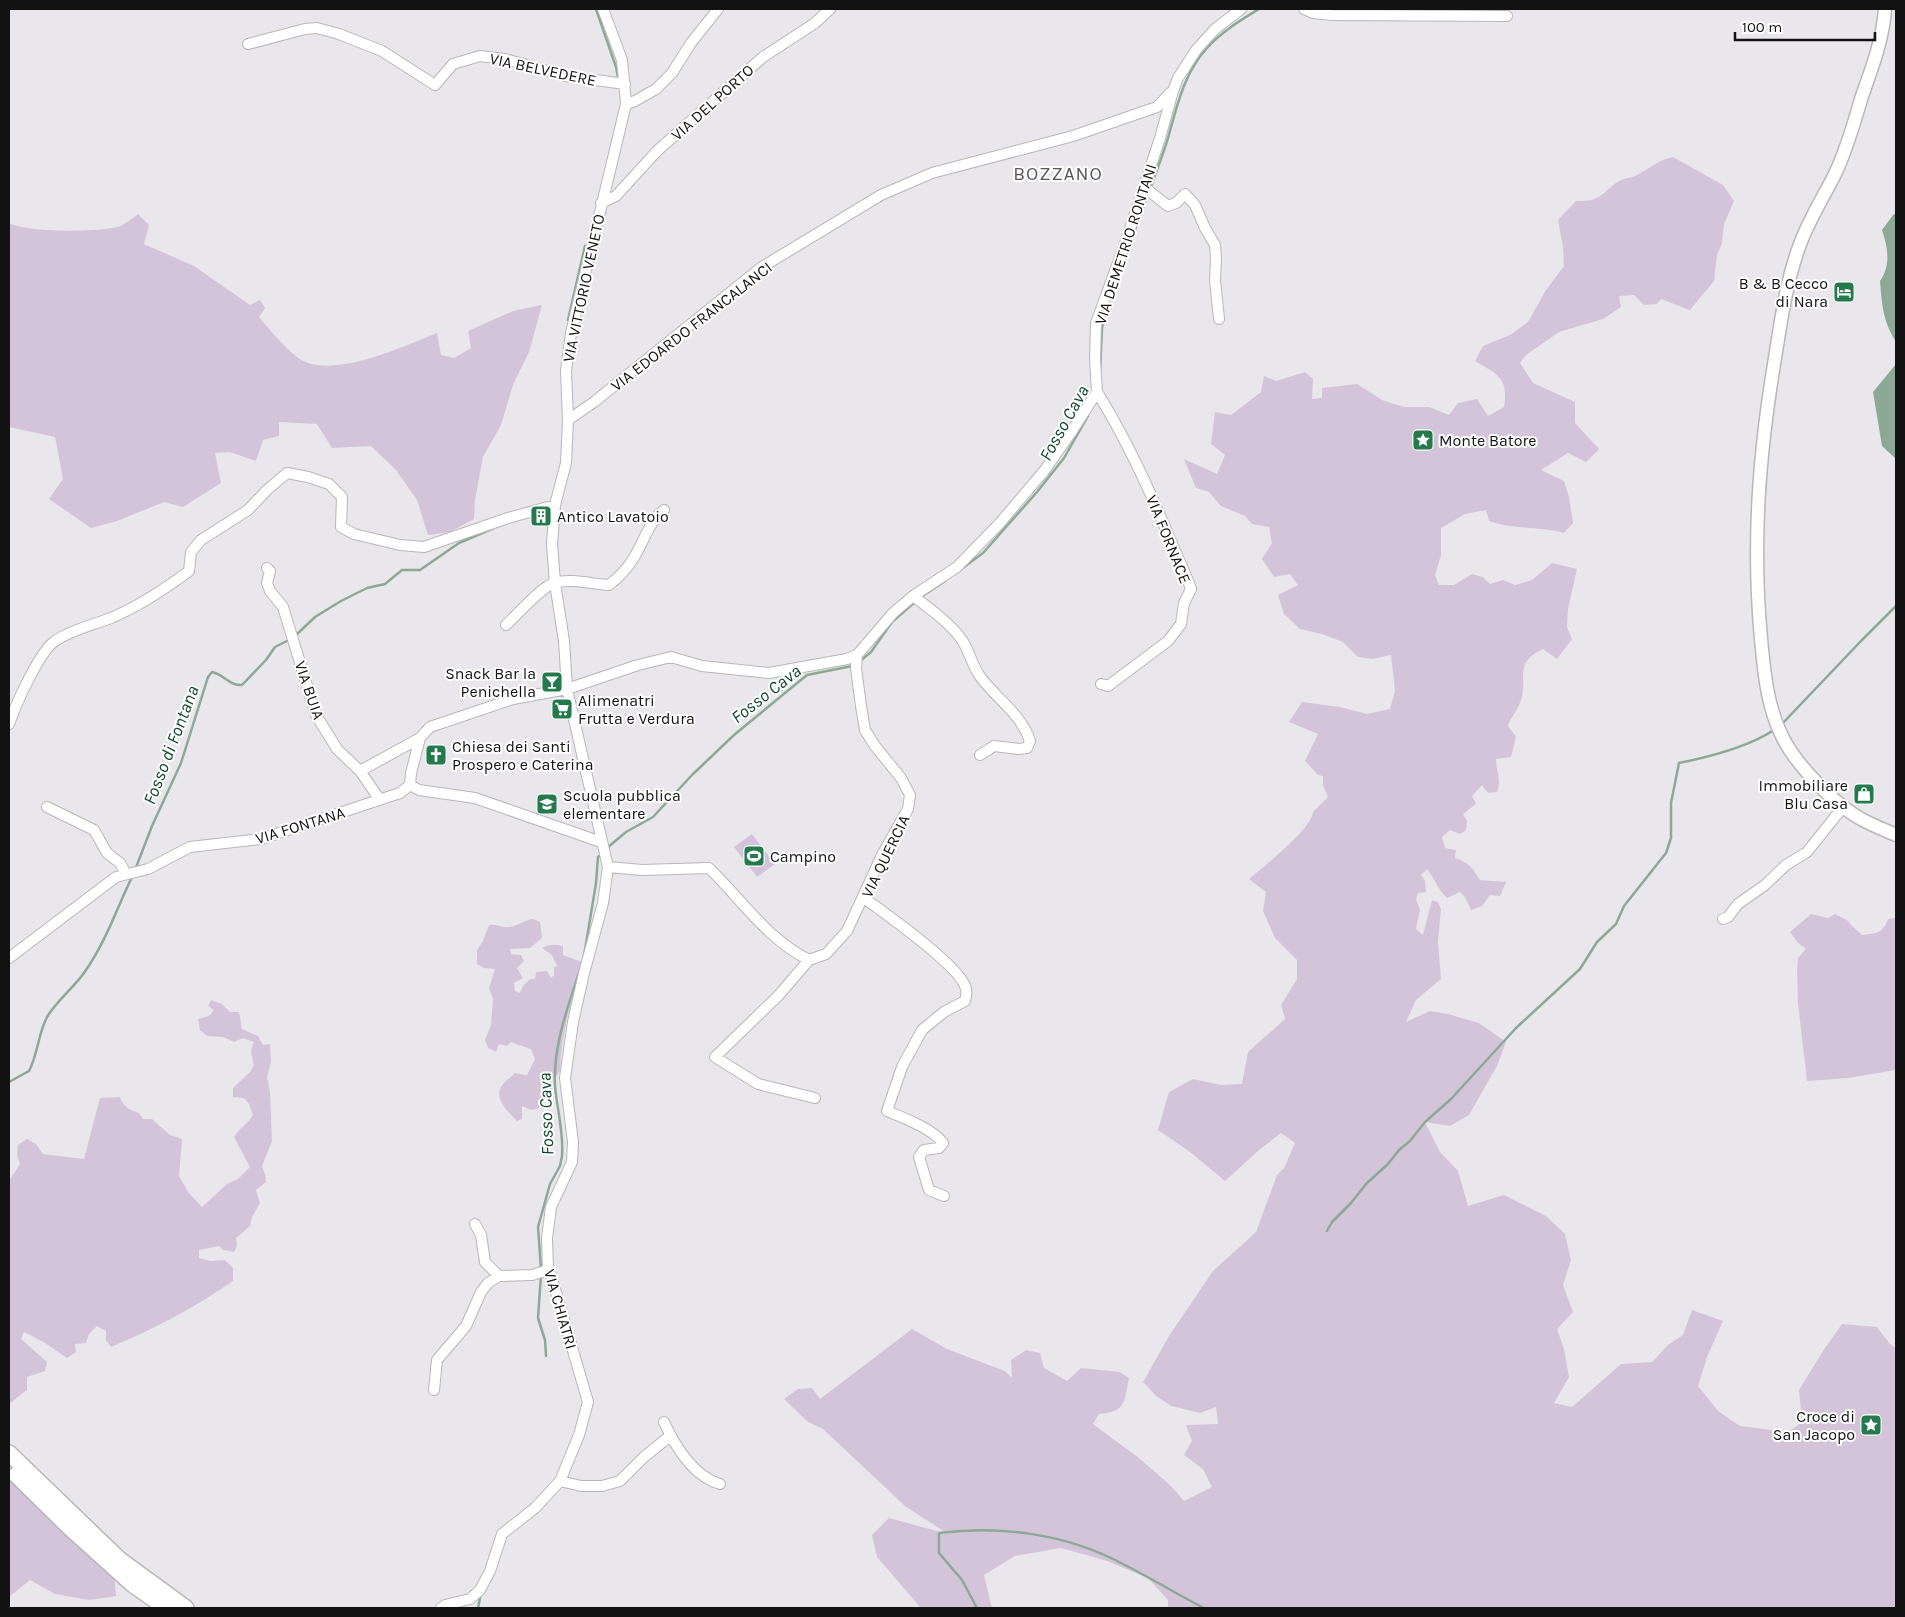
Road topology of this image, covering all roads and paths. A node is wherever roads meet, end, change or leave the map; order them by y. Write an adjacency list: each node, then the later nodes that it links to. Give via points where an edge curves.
1 (603, 9): 9 (street, VIA VITTORIO VENETO, via 622,60)
2 (718, 9): 11 (street, via 672,73 656,89)
3 (830, 9): 13 (street, VIA DEL PORTO, via 815,23 763,57 657,151 616,196)
4 (1241, 9): 10 (street, VIA DEMETRIO RONTANI, via 1215,29 1196,50)
5 (1304, 9): 7 (street, via 1332,15)
6 (1885, 9): 33 (main road, via 1877,52 1847,147 1799,246 1781,317 1756,520 1765,680 1779,729 1806,770)
7 (1507, 16)
8 (248, 44): 9 (street, VIA BELVEDERE, via 317,28 382,51 435,85 453,64 480,56 505,59 565,76)
9 (625, 84): 11 (street, VIA VITTORIO VENETO)
10 (1173, 90): 12 (street, VIA DEMETRIO RONTANI); 16 (street, VIA EDOARDO FRANCALANCI, via 1157,107 1073,136 932,174 881,195 762,267)
11 (626, 104): 13 (street, VIA VITTORIO VENETO)
12 (1148, 192): 14 (street, via 1168,206 1185,194 1195,205 1215,245); 15 (street, VIA DEMETRIO RONTANI, via 1096,323)
13 (601, 203): 16 (street, VIA VITTORIO VENETO, via 571,333 566,371)
14 (1220, 319)
15 (1098, 394): 21 (street, via 1044,471 998,524 957,567); 24 (street, VIA FORNACE, via 1118,426 1149,490 1183,565 1190,589 1184,603 1182,624 1168,641 1108,686)
16 (568, 420): 17 (street, VIA VITTORIO VENETO, via 566,463)
17 (555, 505): 20 (street, VIA VITTORIO VENETO, via 552,544); 26 (street, via 424,547 400,545 341,528 342,497 329,484 287,474 248,510 201,540 191,552 190,571 144,602 54,642 42,656)
18 (664, 510): 20 (street, via 656,515 633,560 609,585)
19 (267, 568): 29 (street, VIA BUIA, via 270,572 267,582 283,607 316,715 337,749)
20 (555, 583): 22 (street); 25 (street, VIA VITTORIO VENETO)
21 (916, 598): 23 (street, via 893,613); 28 (street, via 961,639 980,675 1027,730 1030,741 1026,748 994,746)
22 (506, 625)
23 (857, 660): 25 (street, via 769,672 702,666 671,657 638,664); 38 (street, VIA QUERCIA, via 865,730 910,795 908,809 882,855)
24 (1101, 684)
25 (567, 689): 27 (street, via 513,699 449,720 430,727); 35 (street, VIA VITTORIO VENETO)
26 (9, 724)
27 (420, 738): 29 (street); 30 (street)
28 (980, 756)
29 (360, 771): 31 (street, VIA BUIA)
30 (410, 785): 31 (street, VIA FONTANA, via 400,793); 35 (street, via 419,790 475,798)
31 (380, 800): 37 (street, VIA FONTANA, via 260,839 190,847 148,869)
32 (47, 807): 37 (street, via 94,830 107,854)
33 (1843, 807): 34 (main road, via 1862,820); 39 (street, via 1807,852 1786,865)
34 (1896, 835)
35 (603, 848): 36 (street, VIA VITTORIO VENETO)
36 (608, 867): 41 (street, via 642,870 709,868 758,922 793,952); 45 (street, VIA CHIATRI, via 603,903 573,1022 565,1078 573,1142 572,1162 551,1207)
37 (131, 873): 40 (street, VIA FONTANA, via 116,877 88,896)
38 (864, 898): 41 (street, VIA QUERCIA, via 847,931 826,954); 43 (street, via 950,966 965,986 965,1001 944,1012 922,1030 902,1067 887,1111 944,1143 939,1148 924,1150 919,1157 929,1190)
39 (1722, 919)
40 (9, 958)
41 (810, 960): 42 (street, VIA QUERCIA, via 715,1057 758,1084)
42 (815, 1098)
43 (944, 1196)
44 (475, 1224): 46 (street, via 481,1235 485,1262)
45 (546, 1270): 46 (street, via 532,1275); 52 (street, VIA CHIATRI, via 550,1272 588,1402)
46 (499, 1276): 47 (street, via 481,1292 466,1326 437,1360)
47 (434, 1390)
48 (664, 1422): 49 (street)
49 (670, 1436): 52 (street, via 620,1481 602,1486); 53 (street, via 695,1468 710,1481)
50 (9, 1454): 54 (highway)
51 (9, 1467): 54 (highway)
52 (560, 1481): 57 (street, VIA CHIATRI, via 535,1508 502,1534 480,1590 470,1599)
53 (720, 1484)
54 (84, 1533): 55 (highway, via 132,1584); 56 (highway)
55 (166, 1608)
56 (186, 1608)
57 (441, 1608)

